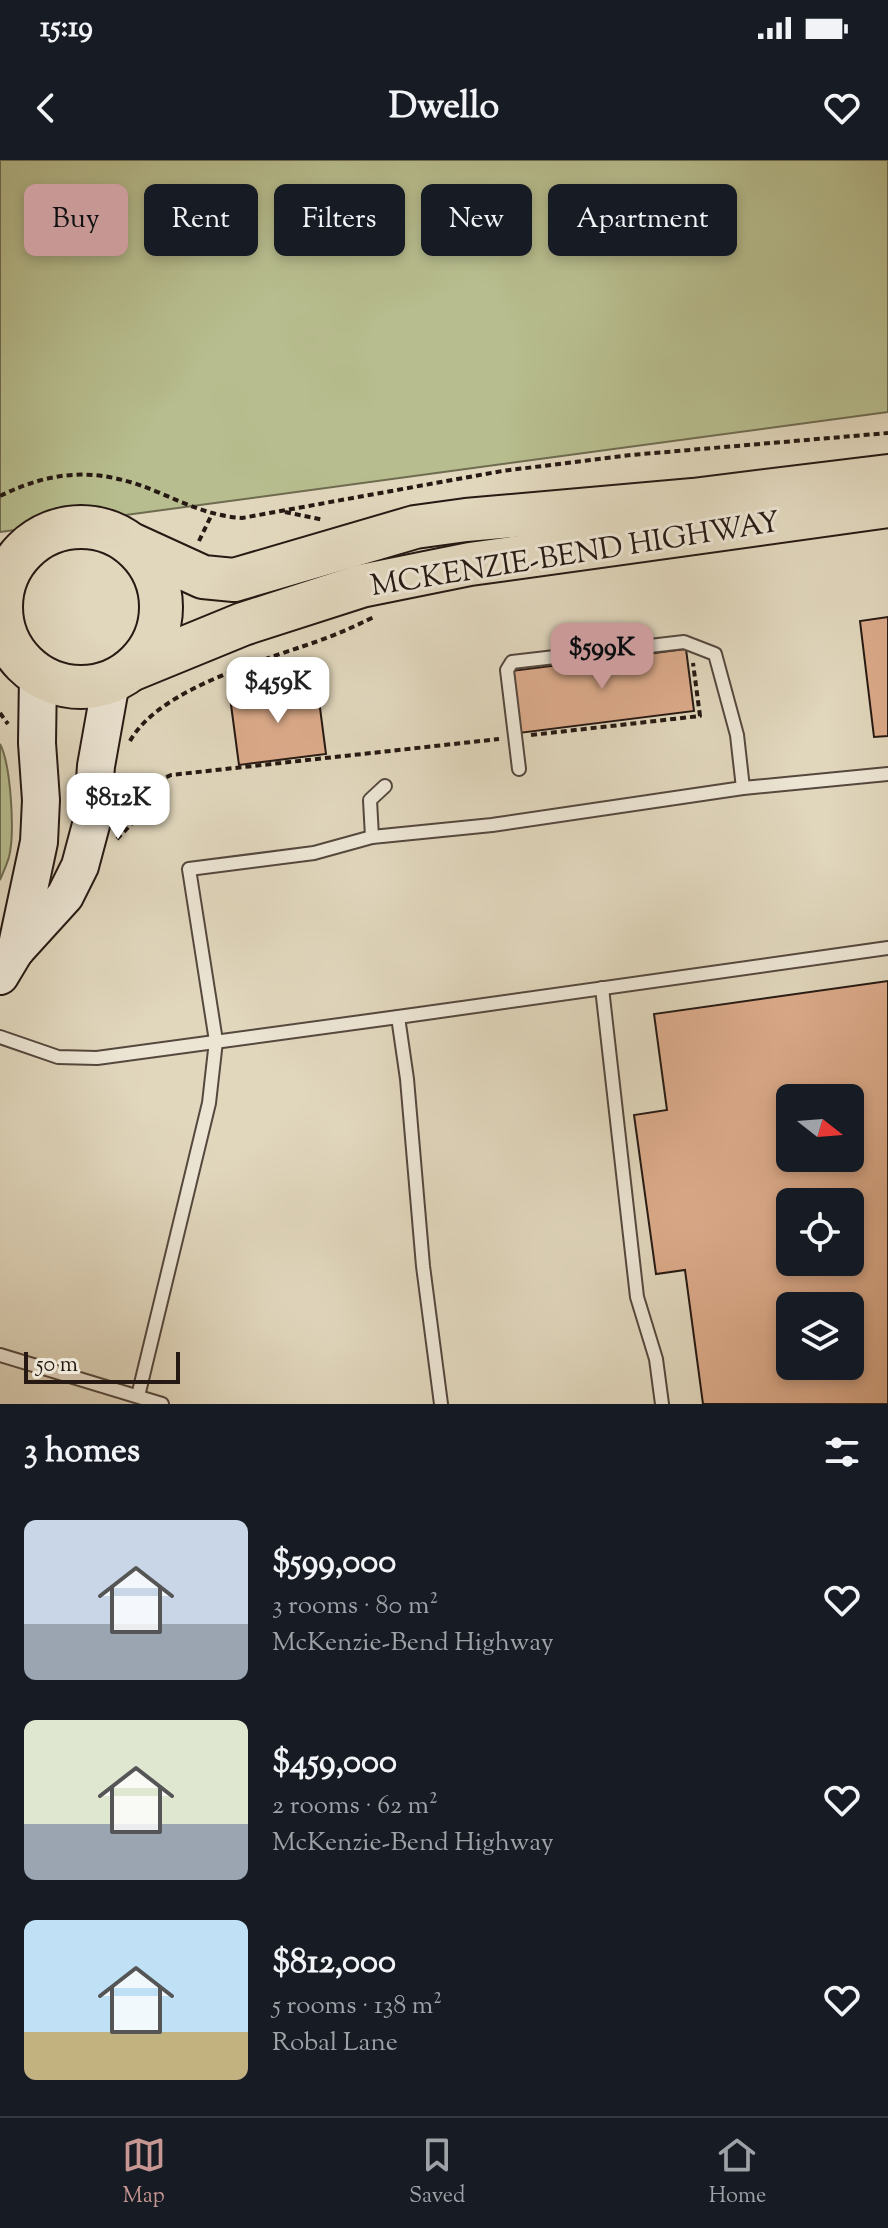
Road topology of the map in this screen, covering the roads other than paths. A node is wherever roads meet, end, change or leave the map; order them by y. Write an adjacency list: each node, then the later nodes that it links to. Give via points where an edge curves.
1 (888, 476): 3 (highway, MCKENZIE-BEND HIGHWAY, via 415,527 234,580 203,577)
2 (888, 506): 6 (highway, MCKENZIE-BEND HIGHWAY, via 470,564 361,586 243,624)
3 (133, 545): 4 (highway, via 109,531 82,526 55,530); 6 (highway, via 151,567 161,593 160,621 151,647)
4 (15, 550): 5 (highway, via 0,611)
5 (19, 662): 6 (highway, via 61,685 86,688); 13 (main road, via 37,743 41,800 39,842)
6 (122, 675): 13 (main road, via 96,766 92,821 80,866 65,896)
7 (519, 769): 10 (lane, via 507,670 512,662 684,642 715,654 737,735)
8 (888, 774): 10 (lane)
9 (385, 786): 11 (lane, via 370,800)
10 (743, 788): 11 (lane)
11 (372, 837): 17 (lane, via 314,853 189,869)
12 (888, 948): 14 (lane)
13 (8, 964)
14 (602, 988): 15 (lane); 22 (lane, via 637,1297 656,1359)
15 (398, 1017): 17 (lane); 21 (lane)
16 (0, 1037): 17 (lane, via 58,1057 97,1058)
17 (216, 1041): 19 (lane, via 209,1103)
18 (0, 1355): 19 (lane)
19 (138, 1396): 20 (lane)
20 (162, 1404)
21 (441, 1404)
22 (662, 1404)

